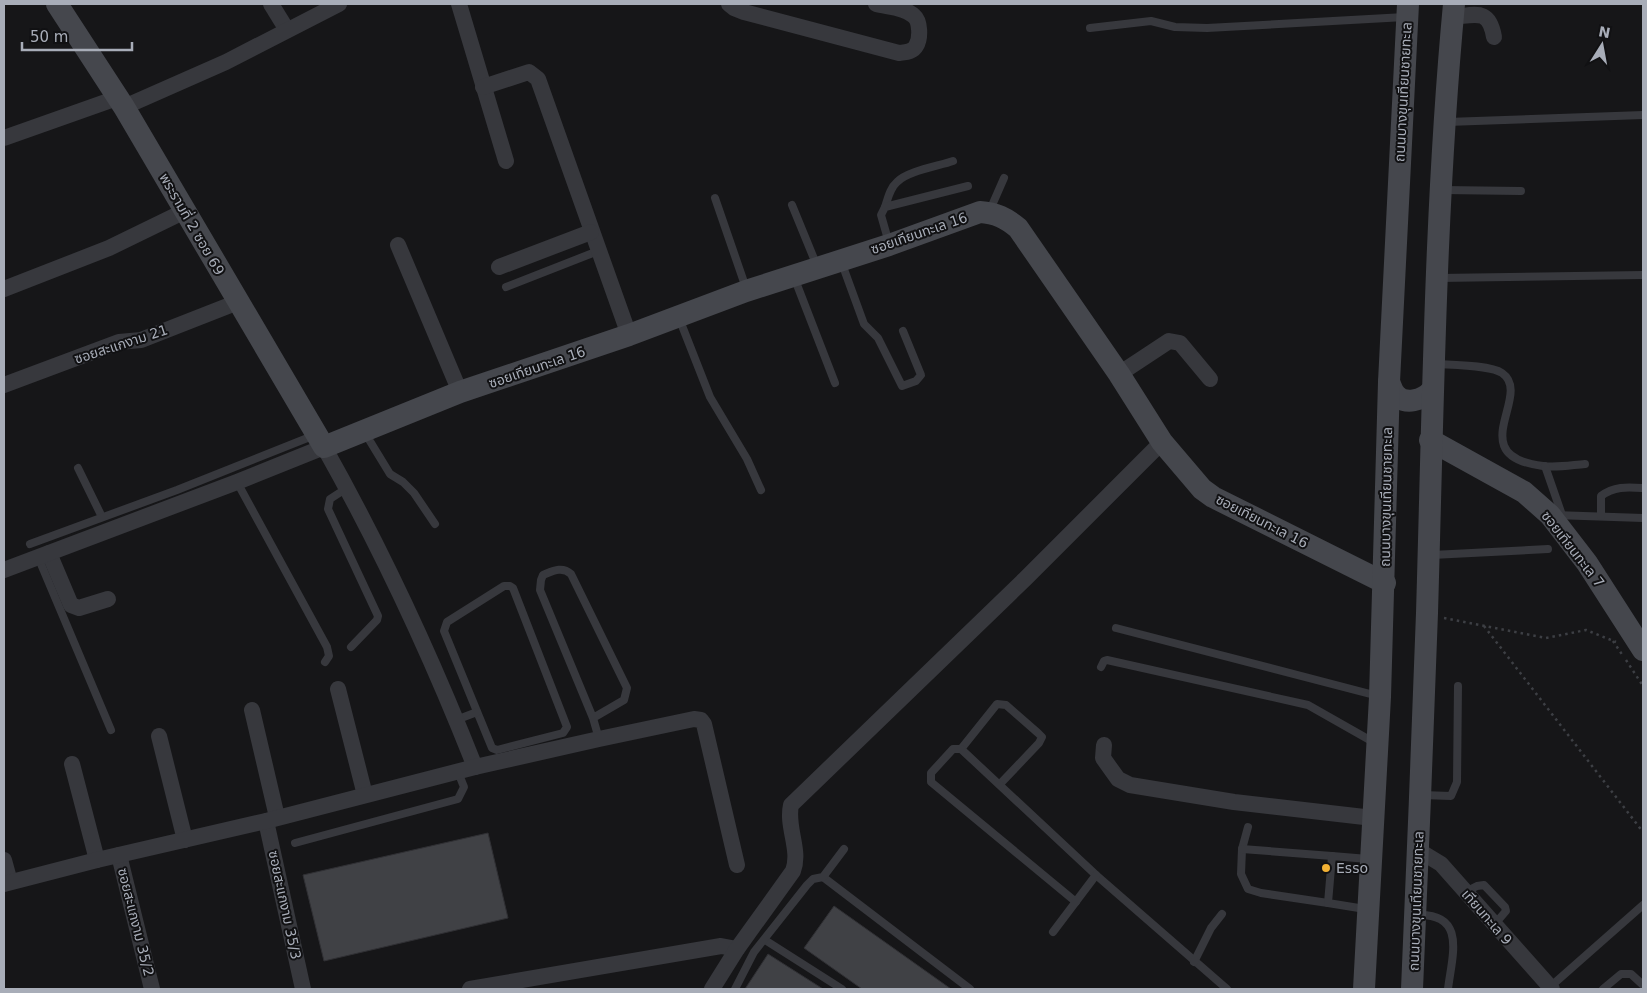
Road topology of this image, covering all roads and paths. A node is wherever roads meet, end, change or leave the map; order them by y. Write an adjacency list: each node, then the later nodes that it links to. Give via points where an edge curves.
1 (57, 4): 13 (street, พระรามที่ 2 ซอย 69)
2 (271, 4): 10 (street)
3 (339, 4): 10 (street)
4 (459, 4): 12 (street)
5 (729, 4): 6 (street, via 744,12 899,53 909,52 919,38 915,16)
6 (876, 4)
7 (1407, 10): 9 (lane, via 1207,28 1175,27 1151,21); 48 (street, ถนนบางขุนเทียนชายทะเล)
8 (1454, 10): 11 (street, via 1485,17 1492,24); 15 (street, ถนนบางขุนเทียนชายทะเล)
9 (1090, 28)
10 (287, 30): 13 (street, via 226,62)
11 (1494, 37)
12 (483, 87): 17 (street); 28 (street, via 529,72 538,79)
13 (121, 102): 16 (street); 26 (street, พระรามที่ 2 ซอย 69)
14 (1643, 115): 15 (lane)
15 (1445, 122): 21 (street, ถนนบางขุนเทียนชายทะเล)
16 (4, 138)
17 (506, 161)
18 (954, 161): 25 (lane, via 898,180)
19 (1004, 178): 27 (lane)
20 (968, 186): 25 (lane)
21 (1441, 190): 22 (lane); 37 (street, ถนนบางขุนเทียนชายทะเล)
22 (1521, 191)
23 (715, 198): 40 (lane)
24 (792, 205): 34 (lane)
25 (885, 207): 30 (lane, via 881,215)
26 (185, 211): 39 (street, via 109,248); 41 (street, พระรามที่ 2 ซอย 69)
27 (989, 212): 30 (street, ซอยเทียนทะเล 16, via 980,212); 46 (street, ซอยเทียนทะเล 16, via 1018,228)
28 (591, 232): 31 (street); 33 (street)
29 (398, 245): 52 (street)
30 (889, 245): 32 (street, ซอยเทียนทะเล 16)
31 (598, 251): 38 (lane); 44 (street)
32 (840, 259): 34 (street, ซอยเทียนทะเล 16); 43 (lane, via 864,324 878,338 902,386 916,382 921,375)
33 (499, 267)
34 (818, 268): 35 (street, ซอยเทียนทะเล 16)
35 (793, 275): 40 (street, ซอยเทียนทะเล 16); 49 (lane)
36 (1643, 275): 37 (lane)
37 (1437, 278): 45 (street, ถนนบางขุนเทียนชายทะเล)
38 (506, 287)
39 (4, 289)
40 (746, 290): 42 (street, ซอยเทียนทะเล 16)
41 (238, 302): 50 (street, ซอยสะแกงาม 21, via 141,340 119,342); 55 (street, พระรามที่ 2 ซอย 69)
42 (679, 317): 44 (street, ซอยเทียนทะเล 16); 63 (lane, via 710,397)
43 (903, 331)
44 (629, 336): 52 (street, ซอยเทียนทะเล 16)
45 (1433, 364): 51 (street, ถนนบางขุนเทียนชายทะเล); 58 (lane, via 1483,367 1501,372 1509,379 1511,388 1501,440 1506,451 1522,462)
46 (1120, 374): 47 (street, via 1169,341 1174,341 1180,343); 56 (street, ซอยเทียนทะเล 16)
47 (1210, 380)
48 (1389, 382): 51 (street, via 1395,394 1408,401 1422,398); 73 (street, ถนนบางขุนเทียนชายทะเล)
49 (835, 383)
50 (4, 385)
51 (1432, 390): 54 (street, ถนนบางขุนเทียนชายทะเล)
52 (460, 392): 53 (street, ซอยเทียนทะเล 16)
53 (364, 431): 55 (street, ซอยเทียนทะเล 16); 68 (lane, via 390,474 414,493)
54 (1430, 440): 64 (street, ซอยเทียนทะเล 7, via 1524,492); 71 (street, ถนนบางขุนเทียนชายทะเล)
55 (320, 441): 60 (street); 61 (street); 66 (lane)
56 (1162, 442): 73 (street, ซอยเทียนทะเล 16, via 1202,489 1213,497); 130 (street, via 791,805 790,828 796,862 793,871)
57 (1586, 464): 58 (lane)
58 (1545, 466): 64 (lane)
59 (78, 468): 66 (lane)
60 (237, 482): 70 (street); 82 (lane, via 327,647 329,656)
61 (347, 488): 80 (lane, via 330,499 328,509 378,616); 91 (street, via 407,608)
62 (1643, 488): 65 (lane, via 1608,490 1601,496)
63 (762, 490)
64 (1556, 515): 65 (lane); 81 (street, ซอยเทียนทะเล 7)
65 (1601, 516): 67 (lane)
66 (102, 517): 70 (lane)
67 (1643, 518)
68 (434, 524)
69 (1548, 549): 71 (lane)
70 (39, 551): 72 (street); 74 (street, via 71,605 80,608); 92 (lane)
71 (1427, 555): 75 (street, ถนนบางขุนเทียนชายทะเล)
72 (4, 570)
73 (1385, 583): 87 (street, ถนนบางขุนเทียนชายทะเล)
74 (108, 599)
75 (1427, 615): 76 (path); 103 (street, ถนนบางขุนเทียนชายทะเล)
76 (1484, 626): 78 (path, via 1546,638 1586,630); 107 (path)
77 (1116, 628): 87 (lane)
78 (1612, 640): 79 (path); 85 (path)
79 (1620, 643)
80 (351, 647)
81 (1643, 650)
82 (325, 662)
83 (1101, 667): 95 (lane, via 1107,660 1308,705)
84 (1458, 686): 103 (lane, via 1457,782 1454,792 1452,796 1443,797)
85 (1643, 686)
86 (338, 689): 102 (street)
87 (1380, 697): 95 (street, ถนนบางขุนเทียนชายทะเล)
88 (252, 710): 105 (street, ซอยสะแกงาม 35/3)
89 (477, 712): 89 (lane, via 495,750 566,731 566,723 510,586 500,588 447,622 445,627); 91 (lane)
90 (593, 718): 90 (lane, via 624,700 626,688 571,574 561,569 543,575 540,590); 94 (lane)
91 (456, 720): 99 (street)
92 (111, 730)
93 (159, 736): 108 (street)
94 (599, 739): 99 (street); 118 (street, via 701,720)
95 (1378, 744): 104 (street, ถนนบางขุนเทียนชายทะเล)
96 (1104, 745): 104 (street, via 1103,758 1118,779 1130,785 1234,802)
97 (961, 749): 101 (lane); 101 (lane, via 997,704 1006,705 1032,728 1041,739); 122 (lane, via 953,749 931,772 931,782)
98 (72, 764): 116 (street)
99 (475, 768): 100 (street)
100 (458, 772): 102 (street); 109 (lane, via 464,787 458,799)
101 (1000, 784): 119 (lane)
102 (365, 795): 105 (street)
103 (1420, 795): 112 (street, ถนนบางขุนเทียนชายทะเล)
104 (1373, 818): 117 (street, ถนนบางขุนเทียนชายทะเล)
105 (272, 819): 108 (street); 135 (street, ซอยสะแกงาม 35/3)
106 (1248, 827): 111 (lane)
107 (1643, 832)
108 (185, 840): 113 (street)
109 (296, 843)
110 (844, 849): 120 (lane)
111 (1242, 849): 114 (lane); 123 (lane, via 1241,874 1248,888 1261,894)
112 (1418, 850): 127 (street, ถนนบางขุนเทียนชายทะเล); 133 (street, เทียนทะเล 9, via 1441,864)
113 (119, 855): 116 (street); 134 (street, ซอยสะแกงาม 35/2)
114 (1332, 856): 117 (lane); 123 (lane)
115 (4, 860): 121 (street)
116 (97, 860): 121 (street)
117 (1370, 860): 125 (street, ถนนบางขุนเทียนชายทะเล)
118 (737, 865)
119 (1096, 875): 122 (lane); 131 (lane)
120 (823, 877): 129 (lane, via 807,885); 140 (lane)
121 (7, 883)
122 (1076, 902): 128 (lane)
123 (1328, 903): 125 (lane)
124 (1643, 904): 133 (lane)
125 (1367, 910): 142 (street, ถนนบางขุนเทียนชายทะเล)
126 (1222, 914): 131 (lane, via 1210,928)
127 (1415, 915): 143 (street, ถนนบางขุนเทียนชายทะเล); 144 (lane, via 1430,914 1442,918 1451,929 1454,938)
128 (1054, 932)
129 (765, 940): 138 (lane, via 754,952); 139 (lane)
130 (737, 949): 136 (street, via 720,946); 137 (street)
131 (1194, 962): 141 (lane)
132 (1643, 986): 145 (lane, via 1630,974 1621,974)
133 (1551, 988)
134 (152, 989)
135 (303, 989)
136 (470, 989)
137 (712, 989)
138 (735, 989)
139 (842, 989)
140 (970, 989)
141 (1226, 989)
142 (1364, 989)
143 (1412, 989)
144 (1448, 989)
145 (1603, 989)

